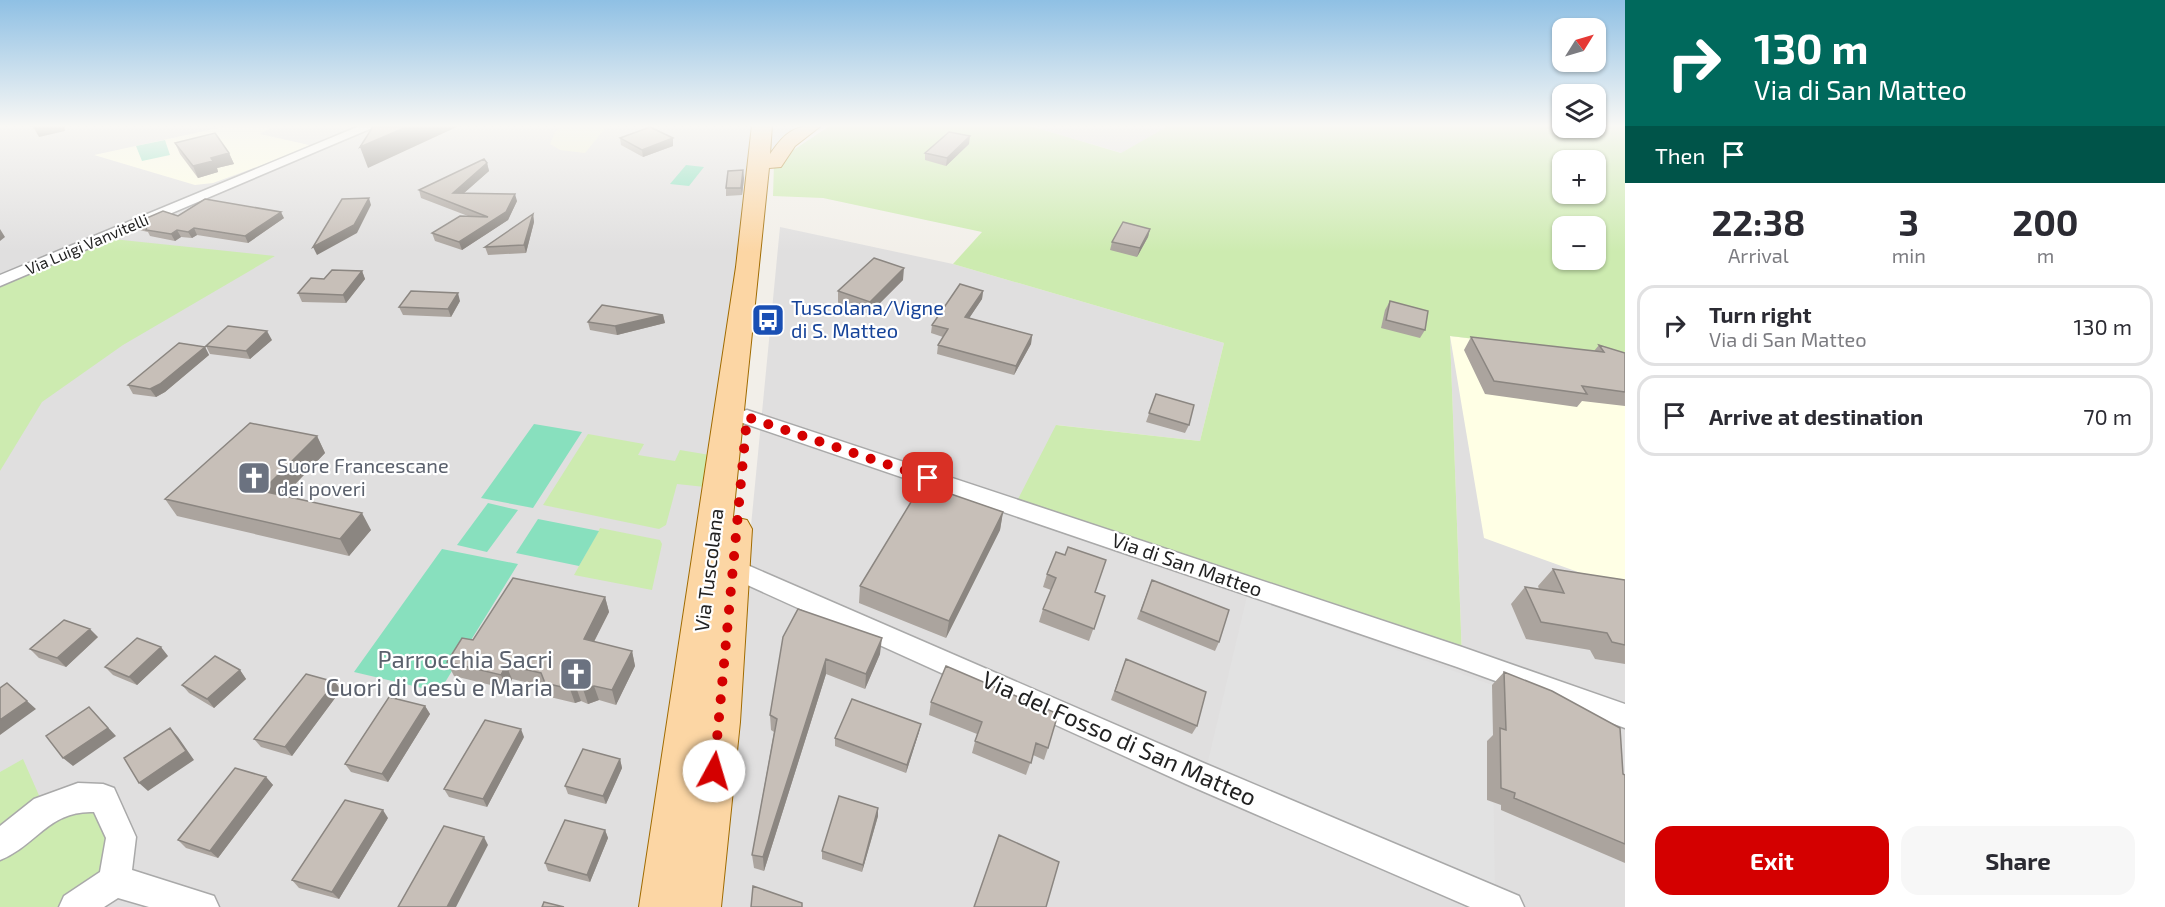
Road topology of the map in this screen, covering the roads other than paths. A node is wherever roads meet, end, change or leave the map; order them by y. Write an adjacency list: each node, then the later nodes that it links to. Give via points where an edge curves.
1 (273, 167): 4 (street, Via Luigi Vanvitelli)
2 (759, 167): 12 (main road, Via Tuscolana)
3 (774, 167): 5 (main road, Via Tuscolana, via 771,241)
4 (0, 281)
5 (747, 417): 6 (main road, Via Tuscolana); 7 (street, Via di San Matteo)
6 (731, 567): 13 (main road, Via Tuscolana, via 718,731); 14 (street, Via del Fosso di San Matteo, via 1196,774)
7 (1625, 716)
8 (0, 845): 9 (street, via 45,809 78,797 103,798 121,837)
9 (115, 881): 10 (street); 11 (street)
10 (75, 907)
11 (203, 907)
12 (663, 907)
13 (697, 907)
14 (1508, 907)

